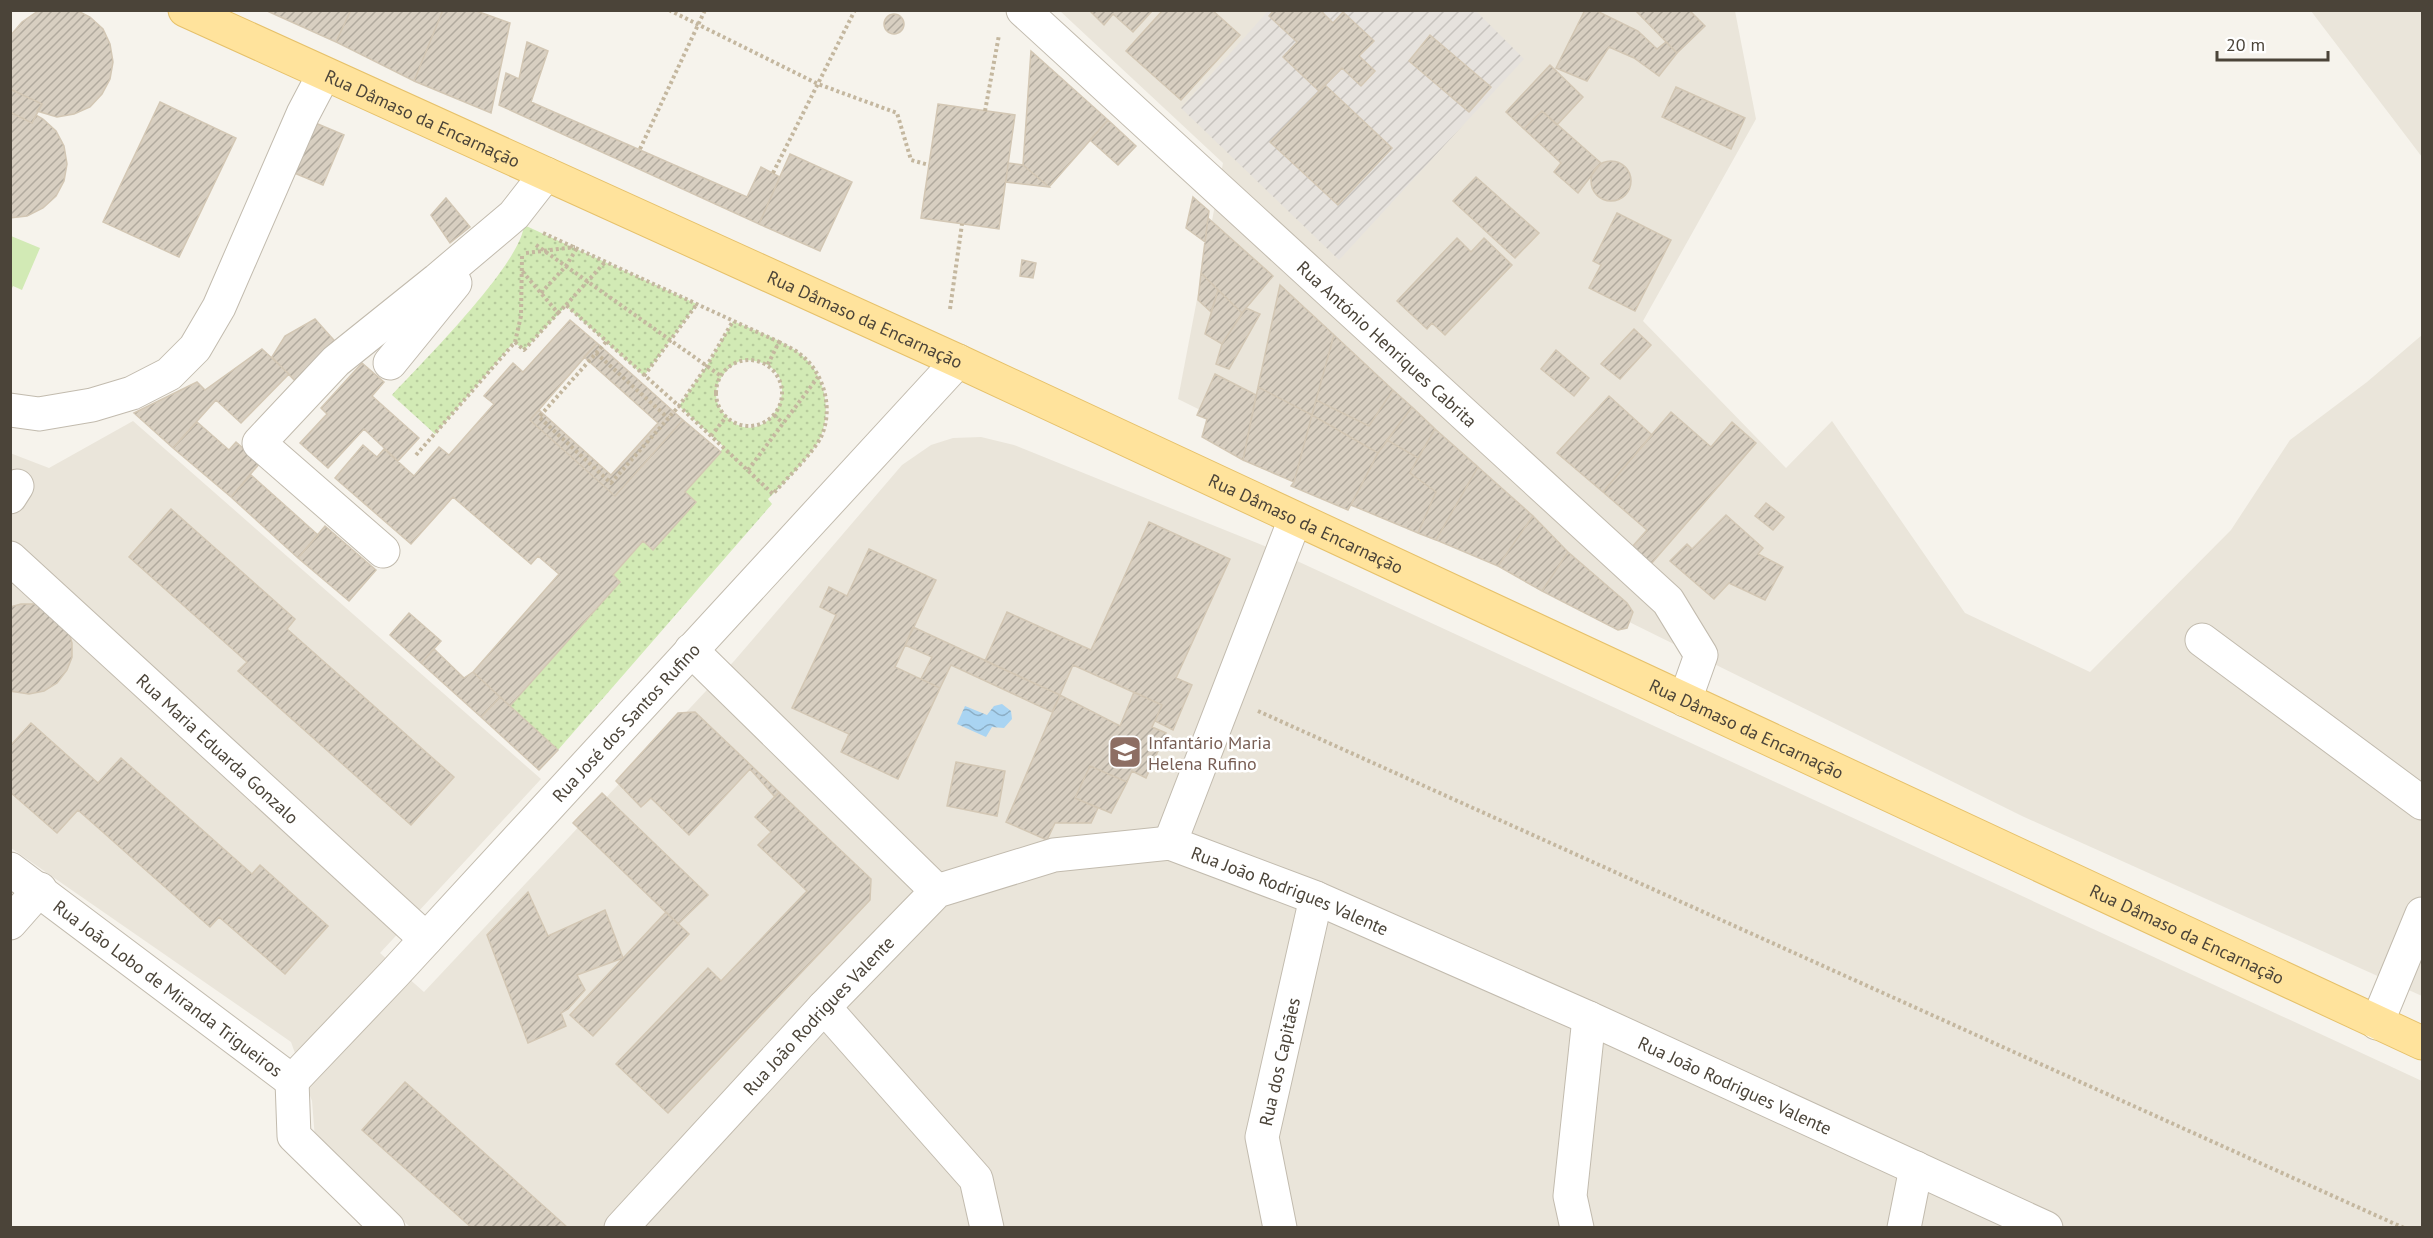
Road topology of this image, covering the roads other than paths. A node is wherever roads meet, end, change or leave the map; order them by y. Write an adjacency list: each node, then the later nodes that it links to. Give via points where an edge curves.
1 (185, 10): 3 (main road, Rua Dâmaso da Encarnação)
2 (1012, 17): 14 (street, Rua António Henriques Cabrita, via 1668,601 1701,655)
3 (324, 74): 4 (main road, Rua Dâmaso da Encarnação); 8 (street, via 219,307 195,348 170,374 132,393 39,414)
4 (546, 174): 5 (street, via 519,226); 6 (main road, Rua Dâmaso da Encarnação)
5 (470, 252): 7 (street, via 452,290); 10 (street, via 336,361 259,443)
6 (958, 361): 9 (main road, Rua Dâmaso da Encarnação); 13 (street, Rua José dos Santos Rufino)
7 (390, 363)
8 (10, 410)
9 (1295, 519): 14 (main road, Rua Dâmaso da Encarnação); 16 (street)
10 (383, 551)
11 (10, 558): 23 (street, Rua Maria Eduarda Gonzalo)
12 (2202, 640): 15 (street)
13 (691, 650): 19 (street); 23 (street, Rua José dos Santos Rufino)
14 (1684, 700): 26 (main road, Rua Dâmaso da Encarnação)
15 (2422, 803)
16 (1170, 843): 19 (street, Rua João Rodrigues Valente, via 1054,855); 20 (street, Rua João Rodrigues Valente)
17 (10, 869): 18 (street, Rua João Lobo de Miranda Trigueiros)
18 (40, 890): 22 (street); 28 (street, Rua João Lobo de Miranda Trigueiros)
19 (937, 891): 24 (street, Rua João Rodrigues Valente)
20 (1316, 898): 25 (street, Rua João Rodrigues Valente); 33 (street, Rua dos Capitães, via 1262,1137)
21 (2422, 914): 26 (street)
22 (10, 923)
23 (426, 939): 28 (street, Rua José dos Santos Rufino)
24 (824, 1007): 31 (street, Rua João Rodrigues Valente); 32 (street, via 976,1179)
25 (1589, 1018): 29 (street, Rua João Rodrigues Valente); 34 (street, via 1570,1196)
26 (2377, 1023): 27 (main road, Rua Dâmaso da Encarnação)
27 (2422, 1043)
28 (292, 1081): 30 (street, Rua João Lobo de Miranda Trigueiros, via 294,1136)
29 (1916, 1168): 35 (street); 36 (street, Rua João Rodrigues Valente)
30 (388, 1227)
31 (621, 1227)
32 (987, 1227)
33 (1280, 1227)
34 (1577, 1227)
35 (1904, 1227)
36 (2046, 1227)

